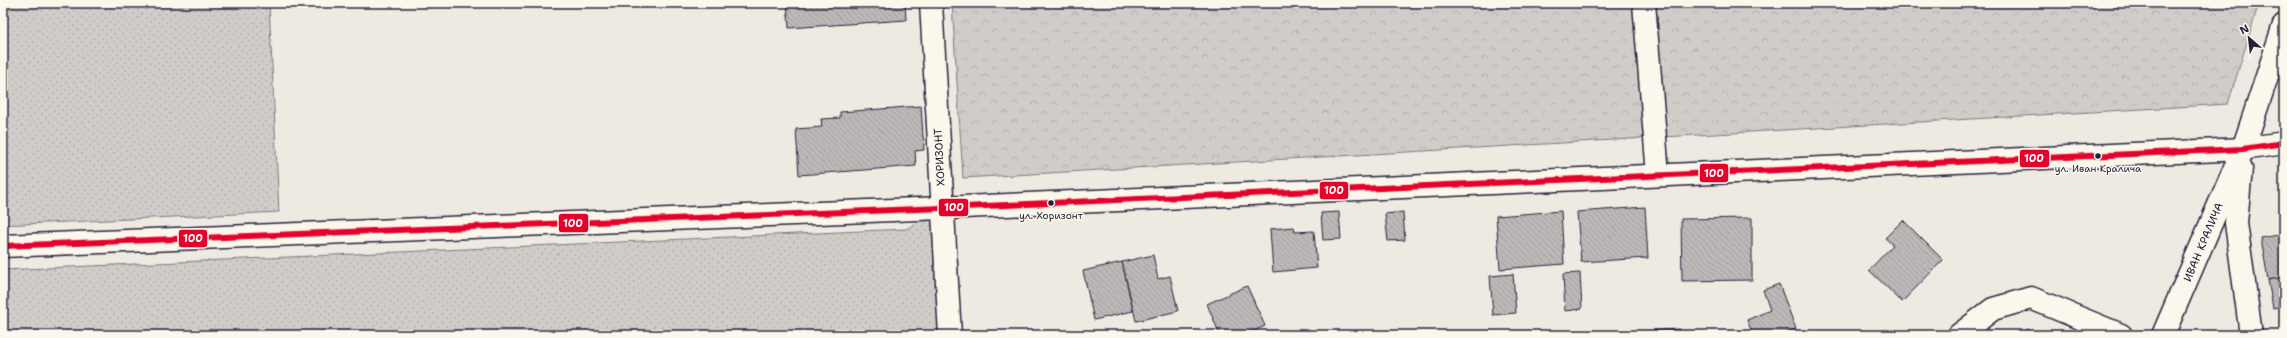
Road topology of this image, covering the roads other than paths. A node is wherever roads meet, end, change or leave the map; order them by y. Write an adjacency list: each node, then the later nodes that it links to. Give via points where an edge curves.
1 (931, 3): 7 (street, ХОРИЗОНТ)
2 (1644, 3): 6 (street)
3 (2284, 25): 5 (street, ИВАН КРАЛИЧА)
4 (2284, 143): 5 (street)
5 (2243, 149): 6 (street); 12 (street, ИВАН КРАЛИЧА); 13 (street, ИВАН КРАЛИЧА, via 2236,223)
6 (1658, 175): 7 (street)
7 (942, 208): 8 (street); 9 (street, ХОРИЗОНТ)
8 (3, 246)
9 (950, 335)
10 (1959, 335): 11 (street, via 1993,309 2031,298)
11 (2121, 335)
12 (2163, 335)
13 (2251, 335)

